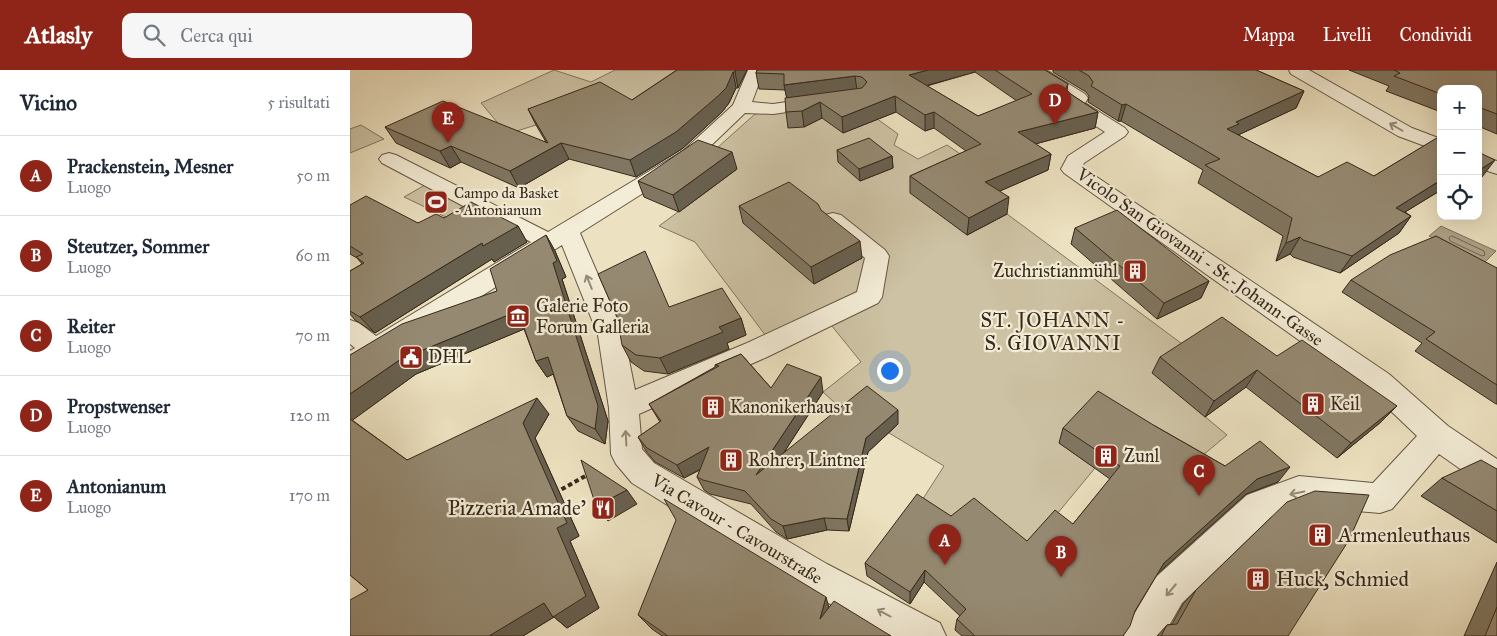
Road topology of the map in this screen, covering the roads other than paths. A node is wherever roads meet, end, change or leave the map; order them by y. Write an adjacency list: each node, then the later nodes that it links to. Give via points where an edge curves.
1 (756, 70): 5 (street)
2 (1297, 70): 6 (street, one-way to 2, via 1405,132)
3 (1036, 71): 16 (street, Vicolo San Giovanni - St.-Johann-Gasse, via 1078,98 1074,104 1118,132 1075,160 1072,169 1379,382)
4 (838, 100): 5 (street, via 773,108)
5 (741, 107): 11 (street, via 690,154)
6 (1437, 144)
7 (389, 159): 11 (street)
8 (1482, 162): 9 (street)
9 (1497, 168)
10 (833, 220): 15 (street, via 877,256 869,297)
11 (556, 237): 13 (street); 15 (street, one-way to 11, via 611,335 570,235)
12 (350, 330): 13 (street)
13 (375, 349): 14 (street)
14 (350, 365)
15 (624, 408): 18 (street, Via Cavour - Cavourstraße, one-way to 15, via 814,576 643,473 626,454)
16 (1437, 435): 17 (street, Vicolo San Giovanni - St.-Johann-Gasse); 19 (street, one-way to 19, via 1380,498 1299,491 1259,506 1169,590)
17 (1497, 477)
18 (928, 636)
19 (1142, 636)

